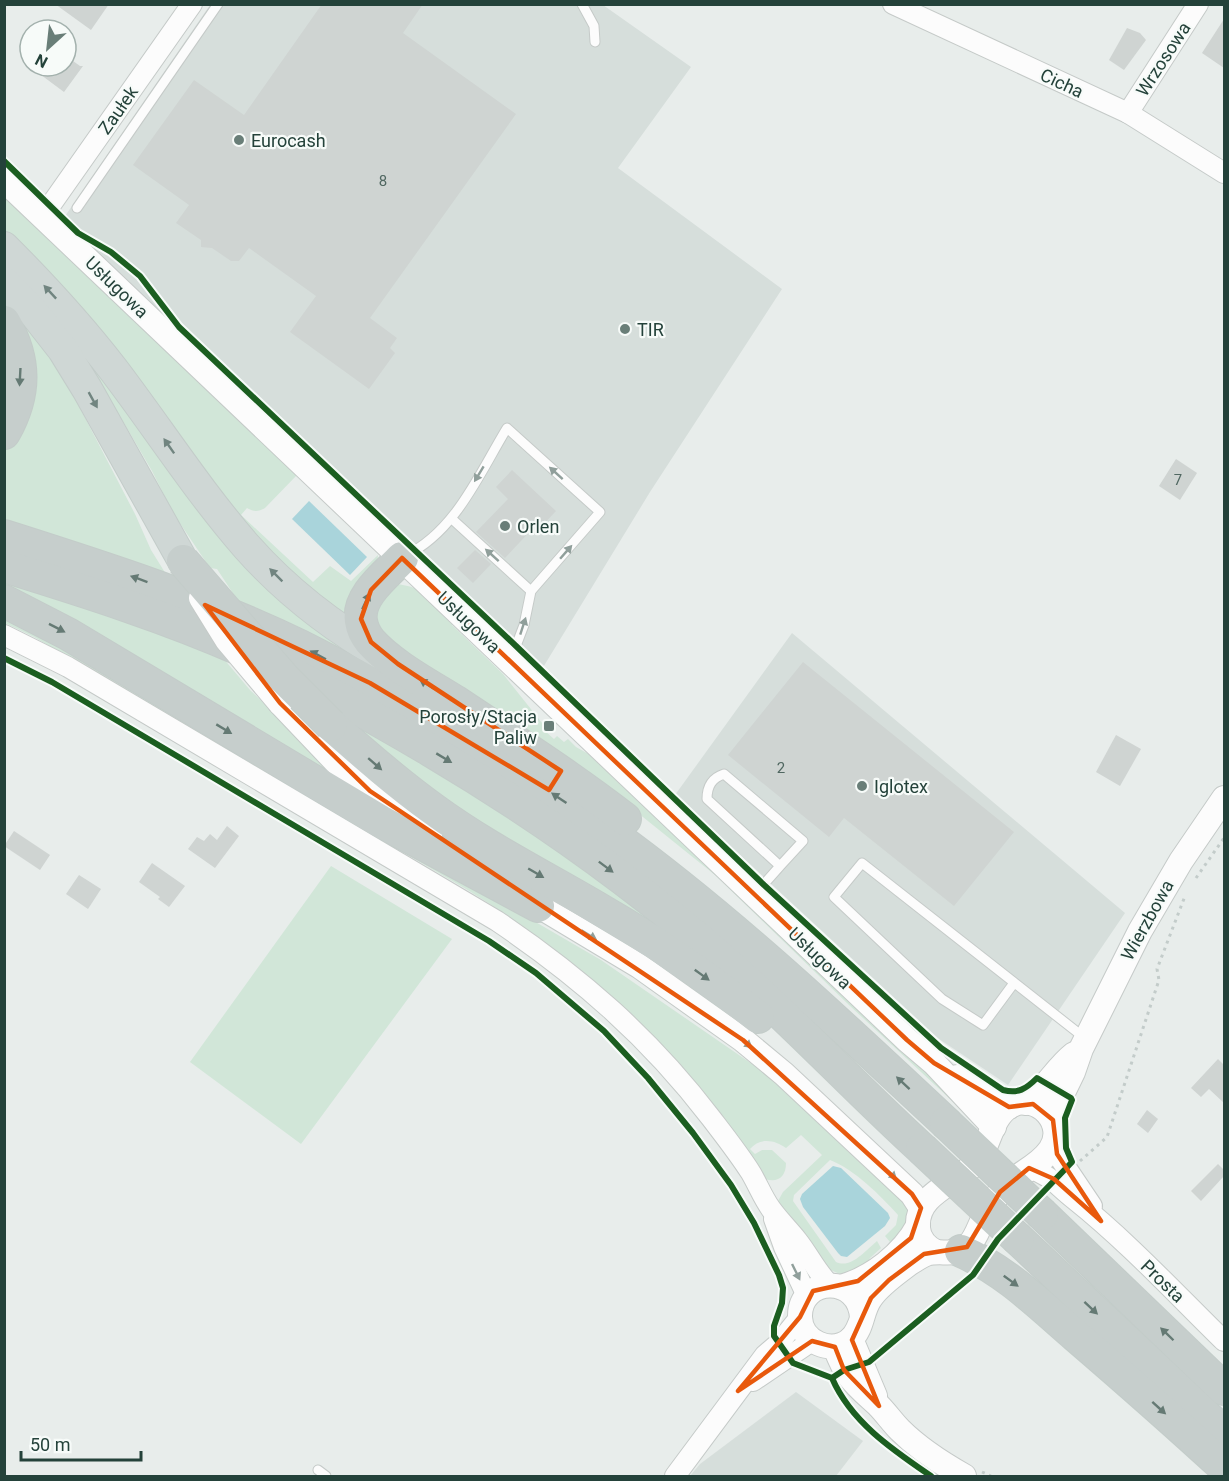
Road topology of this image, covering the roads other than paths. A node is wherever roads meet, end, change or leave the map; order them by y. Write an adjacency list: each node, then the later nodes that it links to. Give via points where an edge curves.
1 (192, 4): 11 (street, Zaułek)
2 (218, 4): 10 (lane)
3 (582, 4): 6 (lane, via 594,26)
4 (893, 4): 7 (street, Cicha)
5 (1198, 4): 7 (street, Wrzosowa)
6 (595, 42)
7 (1128, 113): 8 (street, Cicha)
8 (1224, 173)
9 (4, 180): 11 (street, Usługowa)
10 (77, 208)
11 (43, 216): 18 (street, Usługowa)
12 (4, 247): 25 (main road, one-way to 12, via 319,615 249,549 70,315)
13 (4, 282): 19 (main road, one-way to 19, via 63,350)
14 (4, 322): 15 (highway, one-way to 15, via 15,341 21,364 14,417)
15 (4, 433)
16 (452, 519): 18 (lane, via 416,551); 21 (lane, one-way to 16); 21 (lane, one-way to 16, via 600,512 507,428)
17 (4, 536): 31 (highway, one-way to 17, via 720,919 610,833 530,778 370,683 223,612 140,579)
18 (402, 558): 24 (street, Usługowa); 25 (highway, one-way to 18, via 371,642 361,619 371,590)
19 (183, 561): 29 (street, bridge, via 227,640 338,764 432,836); 35 (highway, one-way to 35, bridge, via 284,678 378,767 485,843 674,955)
20 (4, 566): 35 (highway, one-way to 35, via 128,606 242,650 358,707 476,777 602,863 676,921 722,959)
21 (531, 591): 24 (lane, one-way to 21, via 524,625)
22 (4, 601): 29 (highway, one-way to 29, via 68,634 380,821)
23 (4, 635): 39 (street, via 68,667 541,950 619,1014 663,1059 750,1172)
24 (507, 658): 28 (street, Usługowa)
25 (398, 664): 31 (highway, one-way to 25, via 770,946 688,868 554,767)
26 (1224, 798): 32 (street, Wierzbowa, via 1146,921)
27 (780, 866): 27 (lane, via 706,799 707,789 716,777 724,774 803,841); 28 (lane)
28 (754, 895): 33 (street, Usługowa)
29 (538, 906): 40 (street, one-way to 40, via 639,966 743,1040 912,1194)
30 (1014, 983): 30 (lane, via 862,863 834,897 942,999 983,1025); 32 (lane)
31 (833, 1018): 48 (highway, one-way to 31, bridge)
32 (1083, 1044): 34 (street, Wierzbowa, via 1037,1095); 37 (street, Wierzbowa, via 1055,1109)
33 (934, 1064): 34 (street); 36 (street)
34 (1018, 1105): 36 (street, Wierzbowa, via 997,1120); 37 (street, via 1040,1107 1048,1113)
35 (880, 1110): 50 (highway, one-way to 50, bridge)
36 (994, 1127): 40 (street, Wierzbowa, via 974,1165 930,1197)
37 (1054, 1131): 38 (street, via 1046,1155); 41 (street, Prosta, via 1057,1154)
38 (1029, 1168): 41 (street, Prosta, via 1054,1179); 42 (street, via 1000,1192 972,1242)
39 (771, 1208): 43 (street, via 817,1272); 44 (street, one-way to 44)
40 (919, 1217): 42 (street, via 919,1234 925,1245); 43 (street, Wierzbowa, via 911,1238 874,1272 858,1281)
41 (1101, 1221): 46 (street, Prosta)
42 (949, 1252): 45 (street, via 924,1254 889,1280 871,1298); 51 (highway, one-way to 51, via 982,1260 1018,1287)
43 (835, 1286): 44 (street, via 813,1291); 45 (street, via 856,1299)
44 (803, 1306): 47 (street, via 805,1332); 49 (street)
45 (862, 1318): 47 (street, via 859,1329)
46 (1224, 1341)
47 (833, 1342): 49 (street); 55 (street, via 844,1370 859,1389 918,1446)
48 (1224, 1389)
49 (738, 1391): 54 (street)
50 (1224, 1433)
51 (1224, 1467)
52 (318, 1470): 53 (lane)
53 (327, 1476)
54 (675, 1476)
55 (964, 1476)

